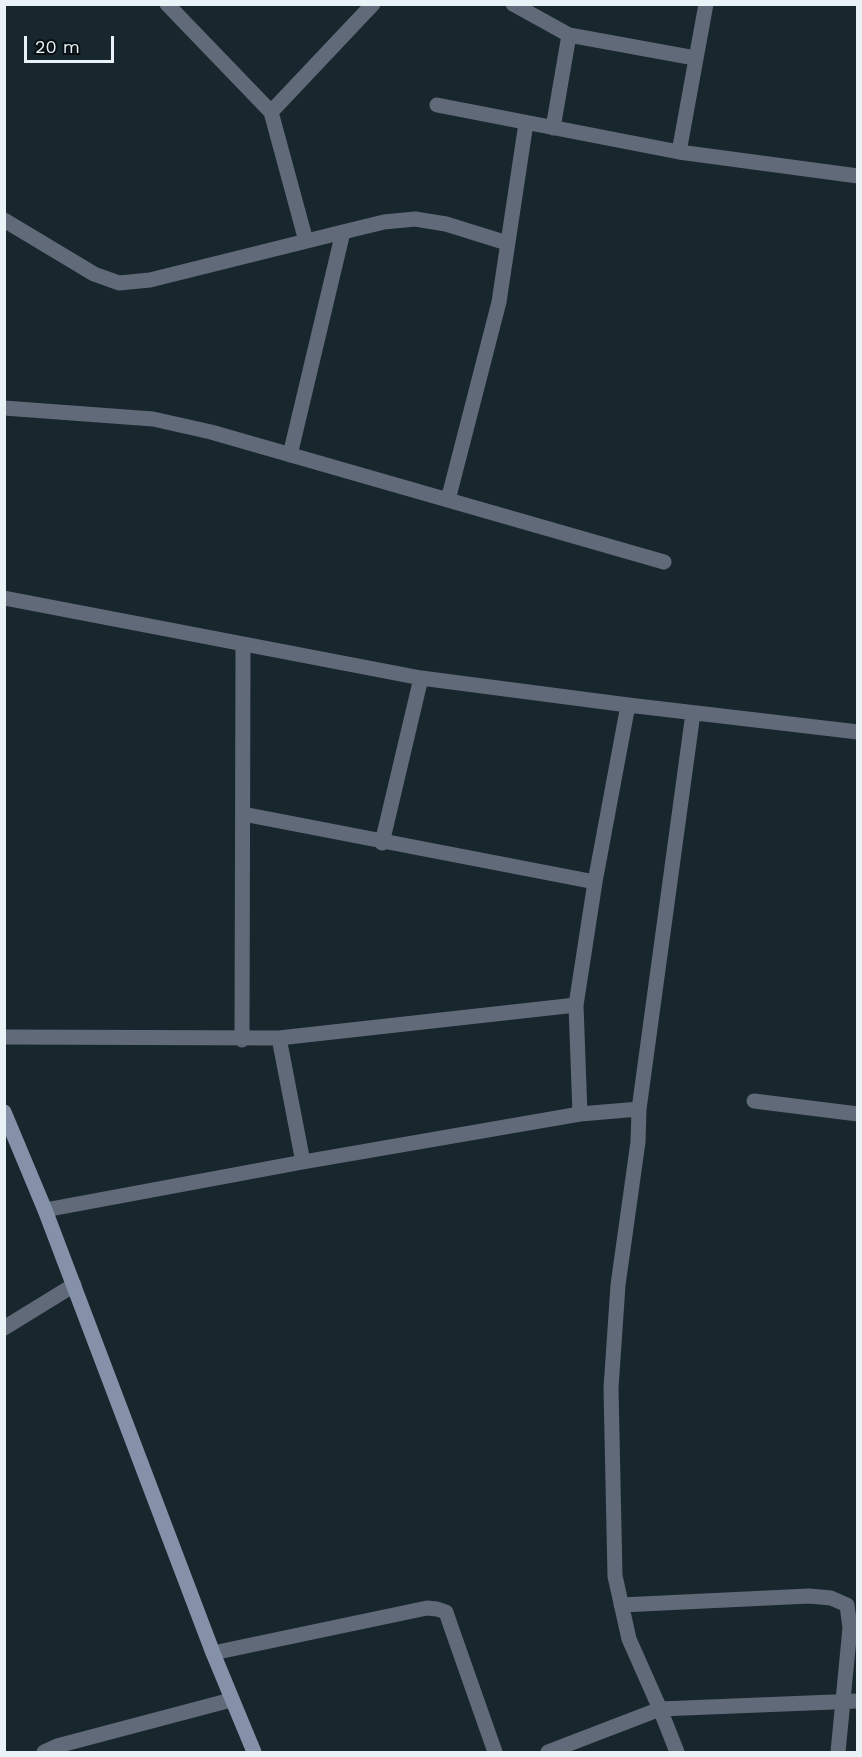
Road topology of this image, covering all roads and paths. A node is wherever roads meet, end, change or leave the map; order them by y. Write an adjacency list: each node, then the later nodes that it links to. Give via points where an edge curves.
1 (167, 4): 8 (street)
2 (373, 4): 8 (street)
3 (513, 4): 5 (street)
4 (706, 4): 6 (street)
5 (569, 35): 6 (street); 10 (street)
6 (695, 58): 11 (street)
7 (437, 105): 9 (street)
8 (271, 112): 15 (street)
9 (526, 123): 10 (street); 16 (street)
10 (553, 128): 11 (street)
11 (679, 152): 12 (street)
12 (858, 176)
13 (4, 220): 15 (street, via 94,274 119,283 150,280)
14 (343, 232): 15 (street); 16 (street, via 415,219); 18 (street)
15 (306, 241)
16 (507, 243): 19 (street, via 499,302)
17 (4, 408): 18 (street, via 153,419)
18 (290, 455): 19 (street)
19 (448, 500): 20 (street)
20 (664, 562)
21 (4, 598): 22 (street)
22 (243, 644): 23 (street); 27 (street)
23 (421, 678): 24 (street); 28 (street)
24 (628, 705): 25 (street); 29 (street)
25 (693, 713): 26 (street); 35 (street)
26 (858, 732)
27 (243, 814): 28 (street); 33 (street)
28 (382, 843): 29 (street)
29 (595, 882): 30 (street)
30 (576, 1005): 32 (street); 37 (street)
31 (4, 1037): 33 (street)
32 (279, 1038): 33 (street); 39 (street)
33 (242, 1040)
34 (754, 1101): 38 (street)
35 (639, 1109): 37 (street); 43 (street, via 618,1285 611,1388 613,1533)
36 (4, 1112): 40 (main road)
37 (580, 1114): 39 (street)
38 (858, 1114)
39 (303, 1162): 40 (street)
40 (45, 1210): 41 (main road)
41 (74, 1285): 42 (street); 44 (main road)
42 (4, 1328)
43 (621, 1605): 47 (street, via 809,1596 831,1598 847,1605 850,1628); 48 (street, via 629,1639)
44 (213, 1653): 45 (main road); 51 (street, via 427,1608 446,1612)
45 (231, 1700): 49 (street); 50 (main road)
46 (858, 1701): 47 (street)
47 (842, 1702): 48 (street); 54 (street)
48 (660, 1709): 52 (street); 53 (street)
49 (44, 1752)
50 (254, 1752)
51 (495, 1752)
52 (548, 1752)
53 (677, 1752)
54 (838, 1752)

